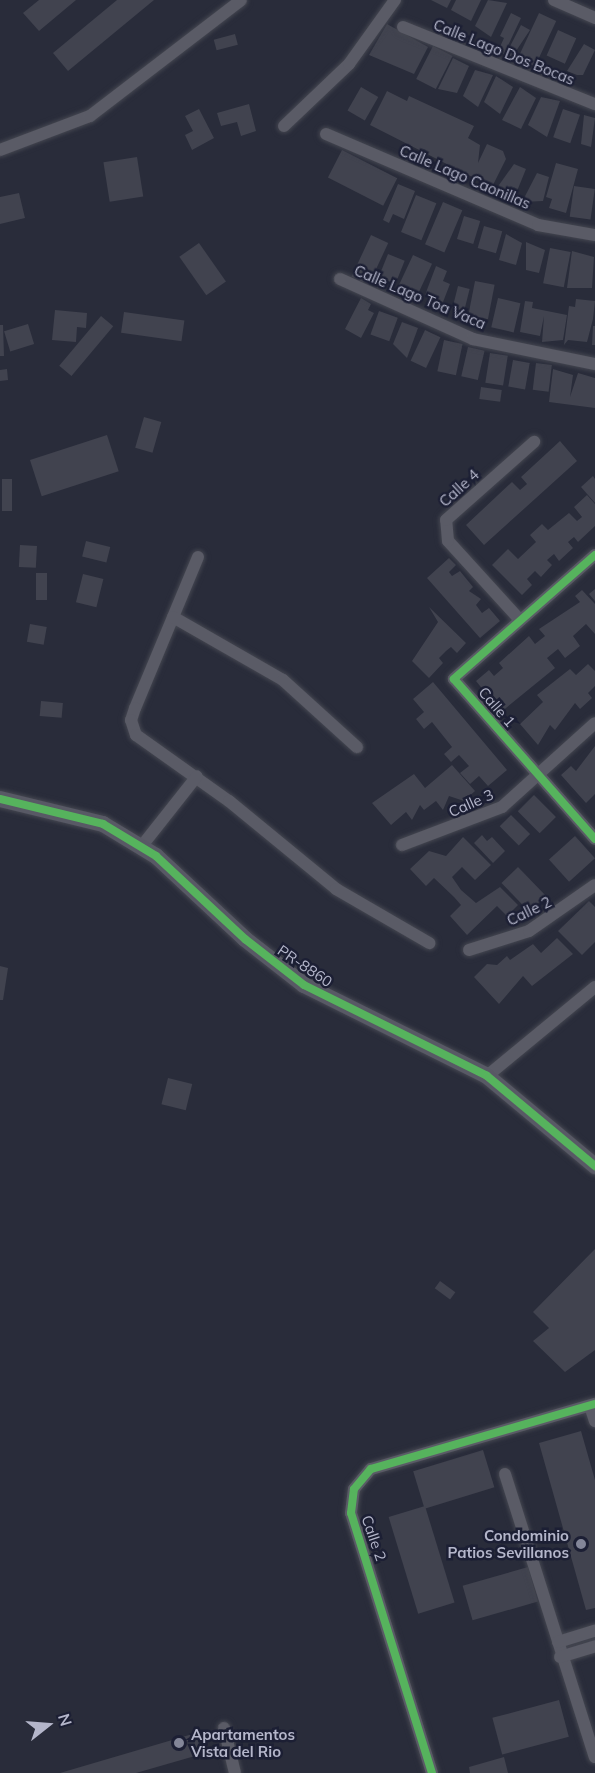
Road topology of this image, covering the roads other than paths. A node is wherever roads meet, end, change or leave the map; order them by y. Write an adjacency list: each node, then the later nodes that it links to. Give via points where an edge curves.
1 (241, 0): 9 (street, via 90,116)
2 (395, 0): 7 (street, via 349,64)
3 (554, 0): 4 (street)
4 (595, 18)
5 (403, 27): 6 (street, Calle Lago Dos Bocas)
6 (595, 104)
7 (284, 126)
8 (326, 134): 10 (street, Calle Lago Caonillas, via 538,225)
9 (0, 150)
10 (595, 235)
11 (340, 279): 12 (street, Calle Lago Toa Vaca, via 473,339)
12 (595, 364)
13 (534, 442): 17 (street, Calle 4, via 446,520 448,540)
14 (595, 555): 17 (street, Calle 1)
15 (198, 556): 16 (street)
16 (173, 617): 19 (street, via 283,680); 21 (street, via 131,720 136,735)
17 (520, 620): 20 (street, Calle 1, via 454,679)
18 (595, 723): 20 (street, Calle 3)
19 (357, 747)
20 (536, 774): 23 (street, Calle 1); 24 (street, Calle 3, via 502,807)
21 (197, 776): 25 (street); 27 (street, via 336,889)
22 (0, 798): 25 (street, PR-8860 / PR-8860, via 104,824)
23 (595, 839)
24 (402, 846)
25 (141, 847): 30 (street, PR-8860 / PR-8860, via 304,985)
26 (595, 885): 28 (street, Calle 2, via 551,920)
27 (429, 943)
28 (469, 950)
29 (595, 987): 30 (street)
30 (488, 1076): 31 (street, PR-8860 / PR-8860)
31 (595, 1166)
32 (592, 1405): 33 (street); 42 (street, Calle 2, via 371,1469 354,1489 351,1513)
33 (595, 1421)
34 (505, 1474): 36 (street)
35 (595, 1631): 36 (street)
36 (558, 1642): 38 (street)
37 (595, 1646): 38 (street)
38 (560, 1657): 40 (street)
39 (224, 1728): 41 (street)
40 (595, 1756)
41 (235, 1773)
42 (432, 1773)

